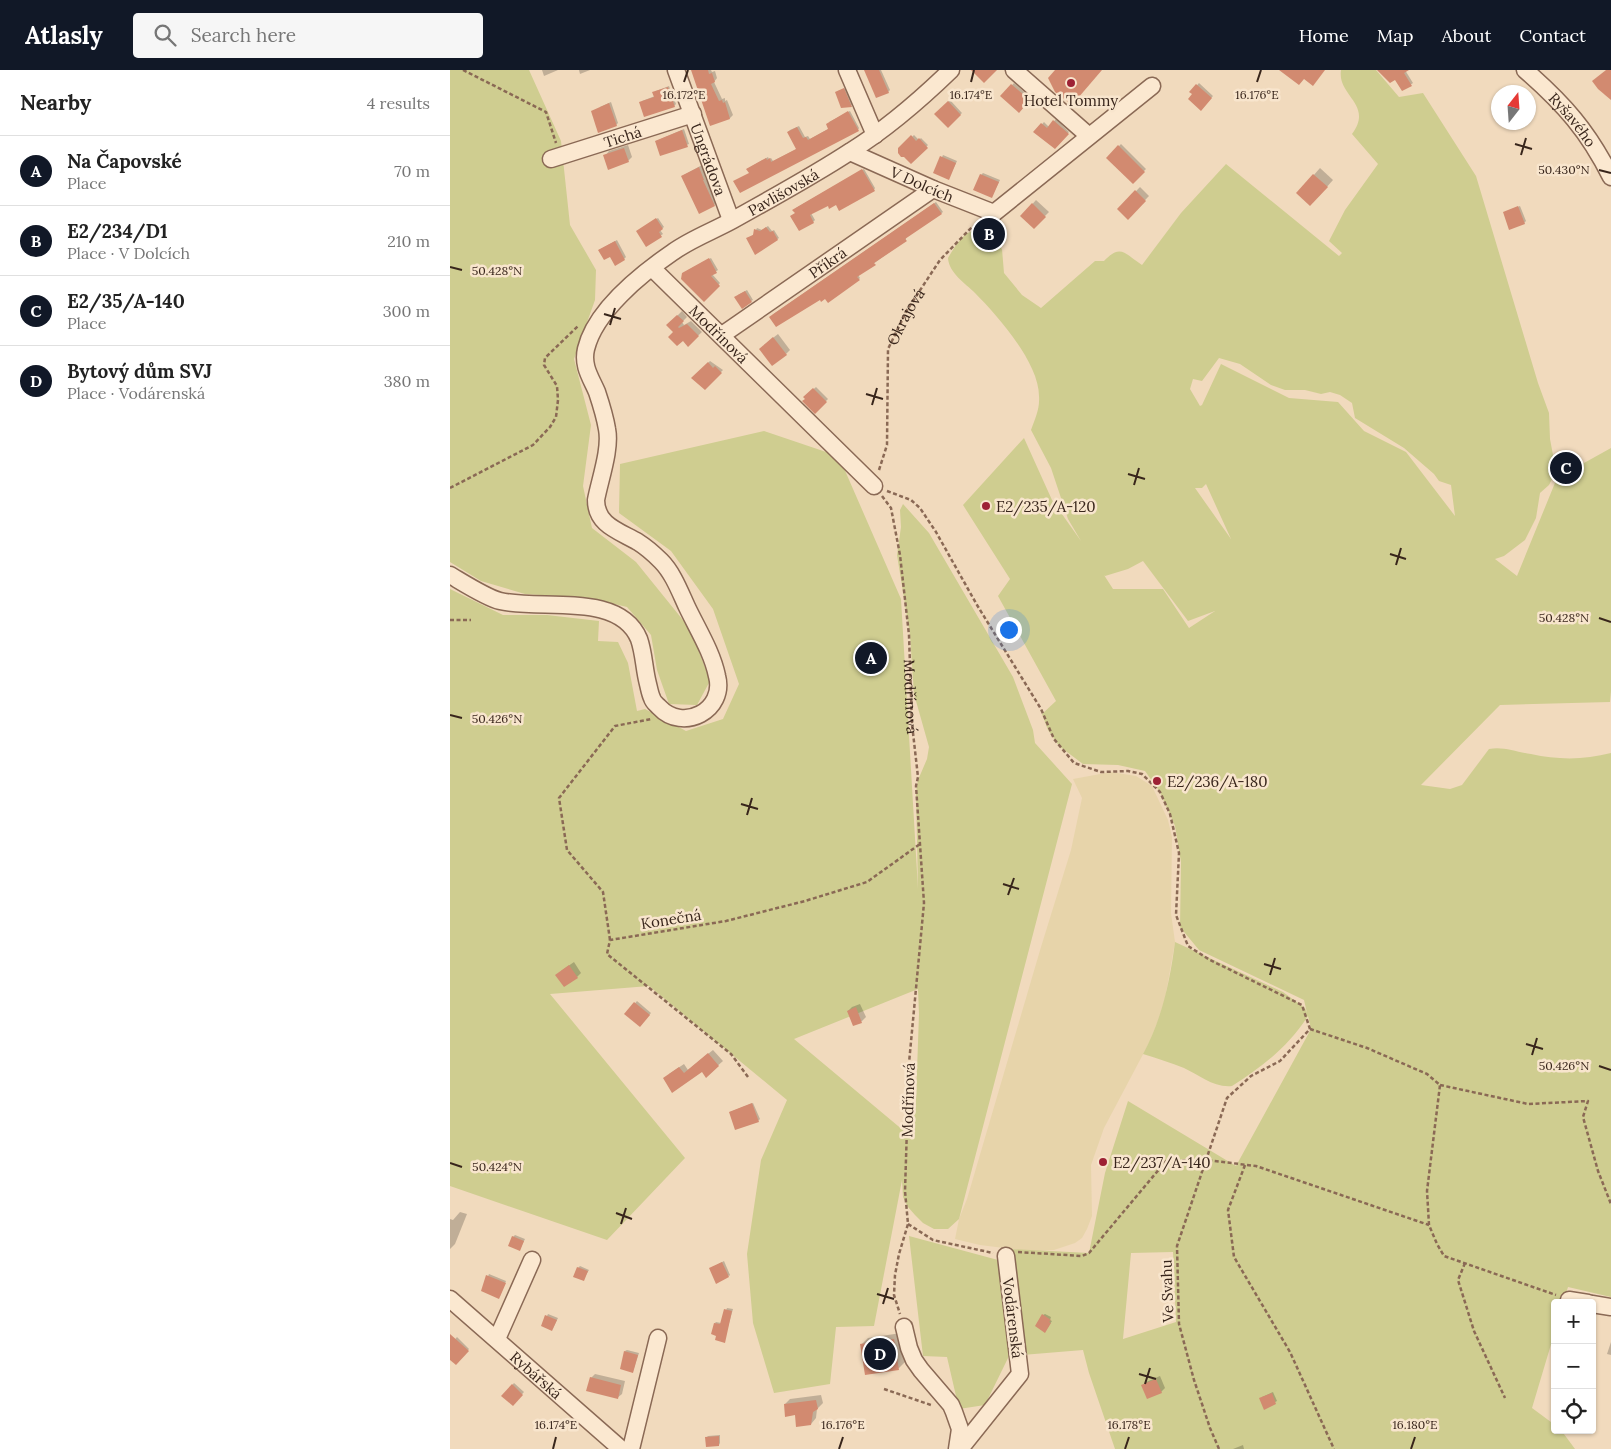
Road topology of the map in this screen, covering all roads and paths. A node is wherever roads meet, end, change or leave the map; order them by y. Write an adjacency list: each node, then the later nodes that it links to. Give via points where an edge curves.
1 (463, 70): 12 (path, via 546,112)
2 (676, 70): 8 (street, Ungrádova)
3 (847, 70): 9 (street)
4 (951, 70): 9 (street, Pavlišovská, via 920,100)
5 (1014, 70): 10 (street)
6 (1525, 70): 13 (street, Ryšavého, via 1586,132)
7 (1152, 86): 10 (street)
8 (693, 114): 12 (street, Tichá); 16 (street, Ungrádova)
9 (875, 135): 11 (street, Pavlišovská)
10 (1089, 136): 15 (street)
11 (850, 152): 14 (street, V Dolcích); 16 (street, Pavlišovská)
12 (556, 157)
13 (1611, 177)
14 (933, 189): 15 (street, V Dolcích); 19 (street, Příkrá)
15 (994, 213): 20 (path, Okrajová, via 970,229 940,260 907,310 888,349 887,445)
16 (732, 220): 17 (street, Pavlišovská, via 674,251)
17 (652, 268): 19 (street, Modřínová); 25 (street, Pavlišovská, via 612,304 589,338 584,358 597,393 608,440 596,508 609,527 640,543 663,563 714,662 719,683 714,701 703,713 690,719)
18 (584, 321): 21 (path, via 545,358 544,365 558,386 556,417 550,427 533,445)
19 (722, 335): 20 (street, Modřínová)
20 (874, 486): 26 (path, Modřínová, via 892,508 900,555 909,635); 28 (path, via 911,500 920,508 1041,709 1054,739 1074,763 1101,772 1142,774 1160,792 1170,814 1179,853 1176,915 1188,946 1302,1005)
21 (450, 488)
22 (450, 575): 25 (street, via 499,601 598,608 628,623 639,639 652,700)
23 (450, 620): 24 (path)
24 (471, 620)
25 (676, 718): 27 (path, via 646,719 614,726 559,798 568,850 603,892)
26 (920, 844): 27 (path, Konečná, via 867,882 726,922); 34 (path, Modřínová, via 924,903 908,1063 905,1191)
27 (610, 940): 29 (path, via 607,954 731,1054)
28 (1310, 1029): 30 (path, via 1367,1048 1427,1074); 31 (path, Ve Svahu, via 1280,1061 1251,1076 1227,1098)
29 (748, 1077)
30 (1440, 1085): 33 (path, via 1528,1104 1588,1101 1583,1117); 35 (path, via 1427,1192)
31 (1206, 1160): 32 (path); 36 (path, via 1166,1161 1089,1253 1082,1256 1021,1251); 52 (path, Ve Svahu, via 1177,1246 1177,1284 1179,1324 1194,1380)
32 (1246, 1165): 35 (path); 53 (path, via 1228,1210 1234,1257 1290,1352)
33 (1611, 1204)
34 (908, 1224): 36 (path, via 933,1240); 43 (path, Modřínová, via 895,1275 894,1295)
35 (1429, 1224): 38 (path, via 1444,1256)
36 (1006, 1256): 51 (street, Vodárenská, via 1020,1374)
37 (532, 1260): 45 (street, Rybářská)
38 (1464, 1263): 40 (path); 47 (path, via 1458,1280 1474,1331)
39 (450, 1299): 45 (street, Rybářská)
40 (1566, 1299)
41 (1596, 1305): 42 (street)
42 (1611, 1307)
43 (904, 1327): 48 (street, Vodárenská, via 914,1360)
44 (658, 1338): 50 (street)
45 (497, 1340): 49 (street, Rybářská)
46 (884, 1389): 48 (path)
47 (1505, 1398)
48 (954, 1412): 51 (street, Vodárenská, via 960,1429)
49 (621, 1449)
50 (631, 1449)
51 (958, 1449)
52 (1219, 1449)
53 (1334, 1449)

